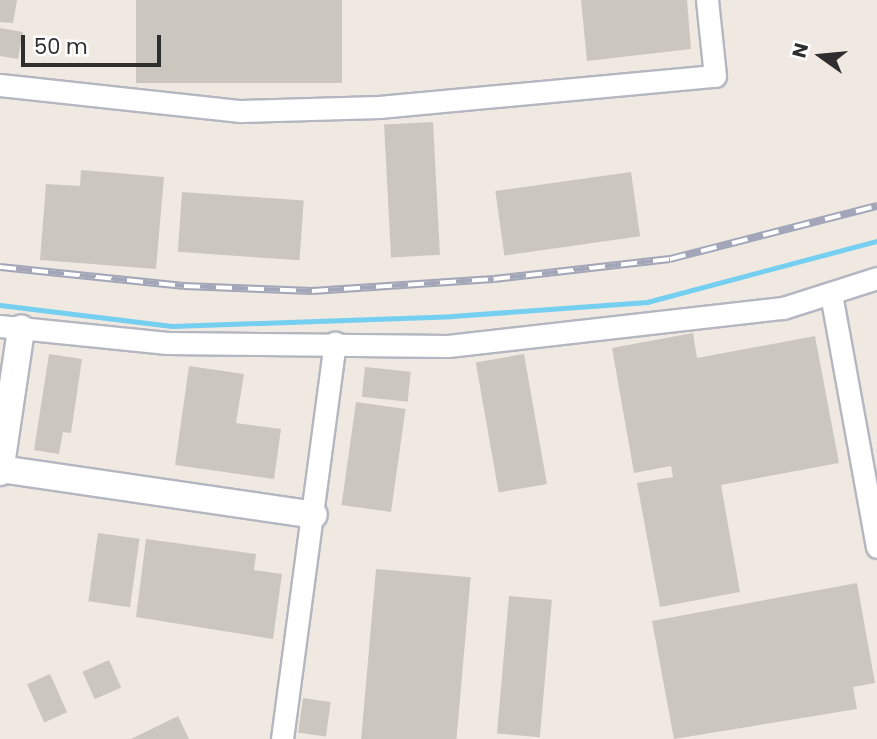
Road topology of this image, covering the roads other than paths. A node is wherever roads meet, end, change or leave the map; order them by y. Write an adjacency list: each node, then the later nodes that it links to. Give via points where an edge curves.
1 (707, 0): 2 (street, via 715,76 379,107 241,111)
2 (0, 85)
3 (877, 278): 4 (street)
4 (831, 294): 6 (street, via 783,308 578,334 448,346); 9 (street)
5 (10, 328): 6 (street, via 167,343); 7 (street)
6 (335, 343): 8 (street)
7 (0, 470): 8 (street)
8 (314, 515): 10 (street)
9 (877, 547)
10 (282, 739)

